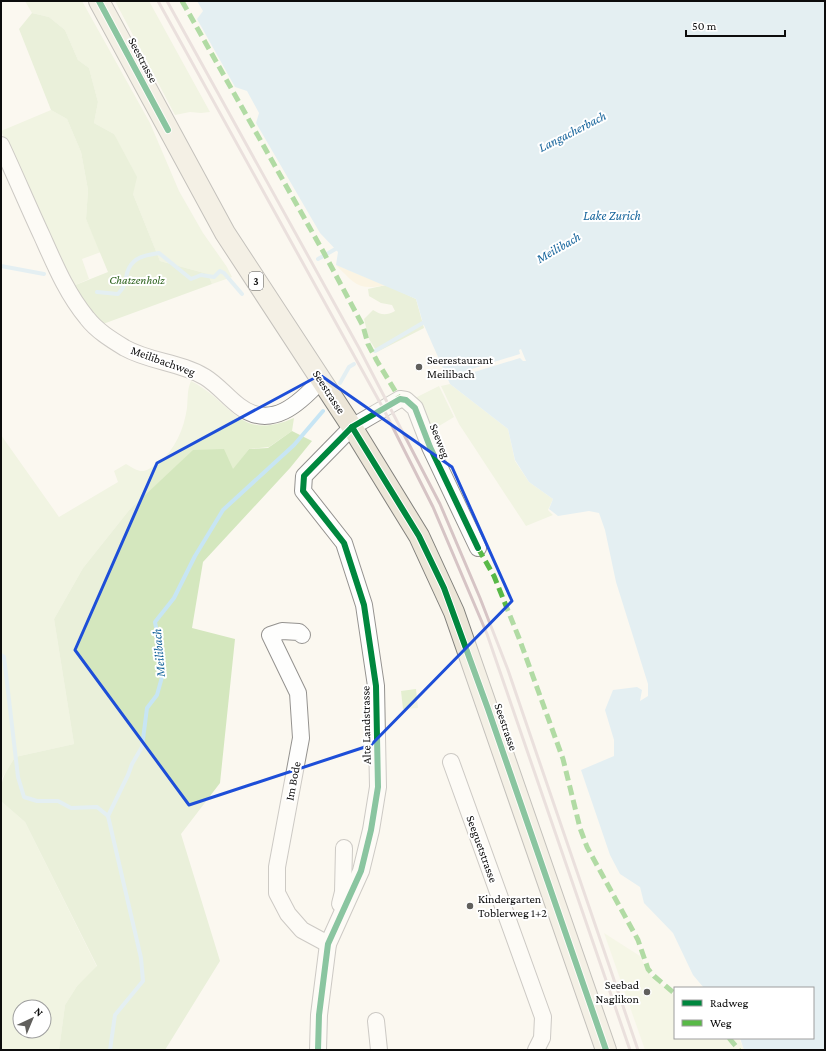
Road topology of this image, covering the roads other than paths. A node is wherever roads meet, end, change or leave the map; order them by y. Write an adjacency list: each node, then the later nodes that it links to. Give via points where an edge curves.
1 (99, 1): 3 (main road, Seestrasse / 3, via 225,232)
2 (1, 145): 3 (street, Meilibachweg, via 64,285 87,318 103,334 126,348 152,359 186,368 204,377 247,412 263,416 277,415 291,409)
3 (321, 380): 4 (main road, Seestrasse / 3)
4 (352, 426): 5 (street, Seeweg, via 400,399 411,403); 9 (street, Alte Landstrasse, via 304,476 303,491 344,543 364,604 376,686 378,787 371,830 361,871); 14 (main road, Seestrasse / 3, via 419,536 444,588)
5 (478, 548)
6 (302, 635): 9 (street, Im Bode, via 298,632 282,631 270,635 298,693 301,738 277,867 277,893 288,914 302,930)
7 (451, 762): 13 (street, Seeguetstrasse, via 543,1017 542,1038)
8 (344, 848): 9 (street, via 343,892)
9 (328, 944): 11 (street, Alte Landstrasse, via 319,1015)
10 (376, 1021): 12 (street)
11 (318, 1050)
12 (379, 1050)
13 (536, 1050)
14 (606, 1050)

